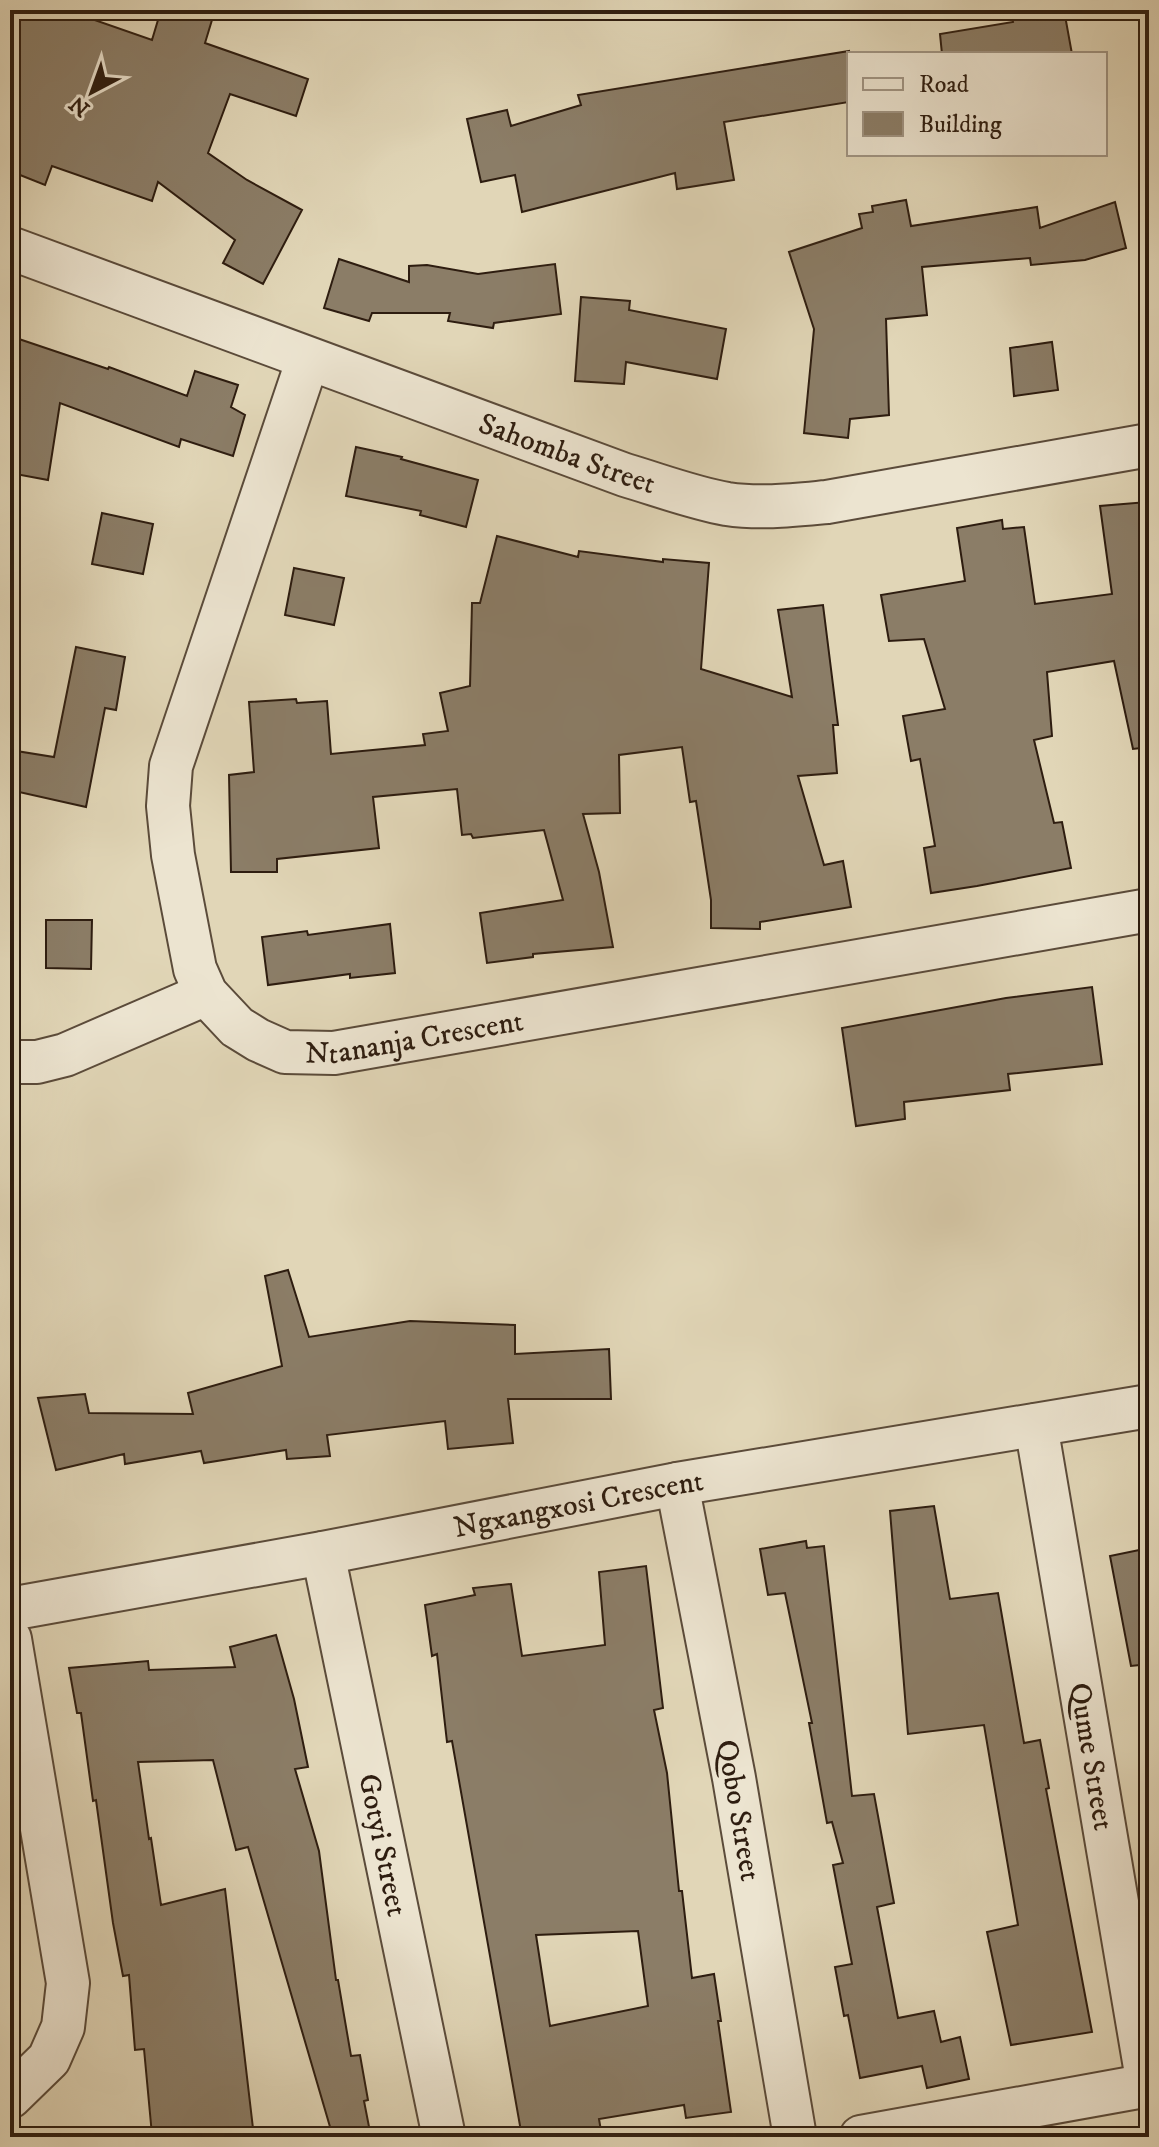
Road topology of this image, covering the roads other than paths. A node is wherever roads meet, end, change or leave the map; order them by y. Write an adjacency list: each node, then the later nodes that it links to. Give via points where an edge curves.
1 (10, 248): 2 (street, Sahomba Street)
2 (308, 359): 3 (street, Sahomba Street, via 625,475 729,504 827,502); 5 (street, Ntananja Crescent, via 171,766 173,855 195,969)
3 (1149, 445)
4 (1149, 910): 5 (street, Ntananja Crescent, via 334,1053 285,1052 258,1040 237,1027)
5 (206, 994): 6 (street, via 65,1055)
6 (10, 1062)
7 (1149, 1406): 8 (street, Ngxangxosi Crescent)
8 (1036, 1425): 9 (street, Ngxangxosi Crescent); 13 (street, Qume Street)
9 (677, 1484): 10 (street, Ngxangxosi Crescent); 16 (street, Qobo Street)
10 (323, 1553): 11 (street, Ngxangxosi Crescent); 15 (street, Gotyi Street)
11 (10, 1609)
12 (10, 1639): 14 (street, via 68,1983 63,2027 49,2059)
13 (1149, 2085): 17 (street)
14 (10, 2097)
15 (444, 2137)
16 (795, 2137)
17 (861, 2137)

